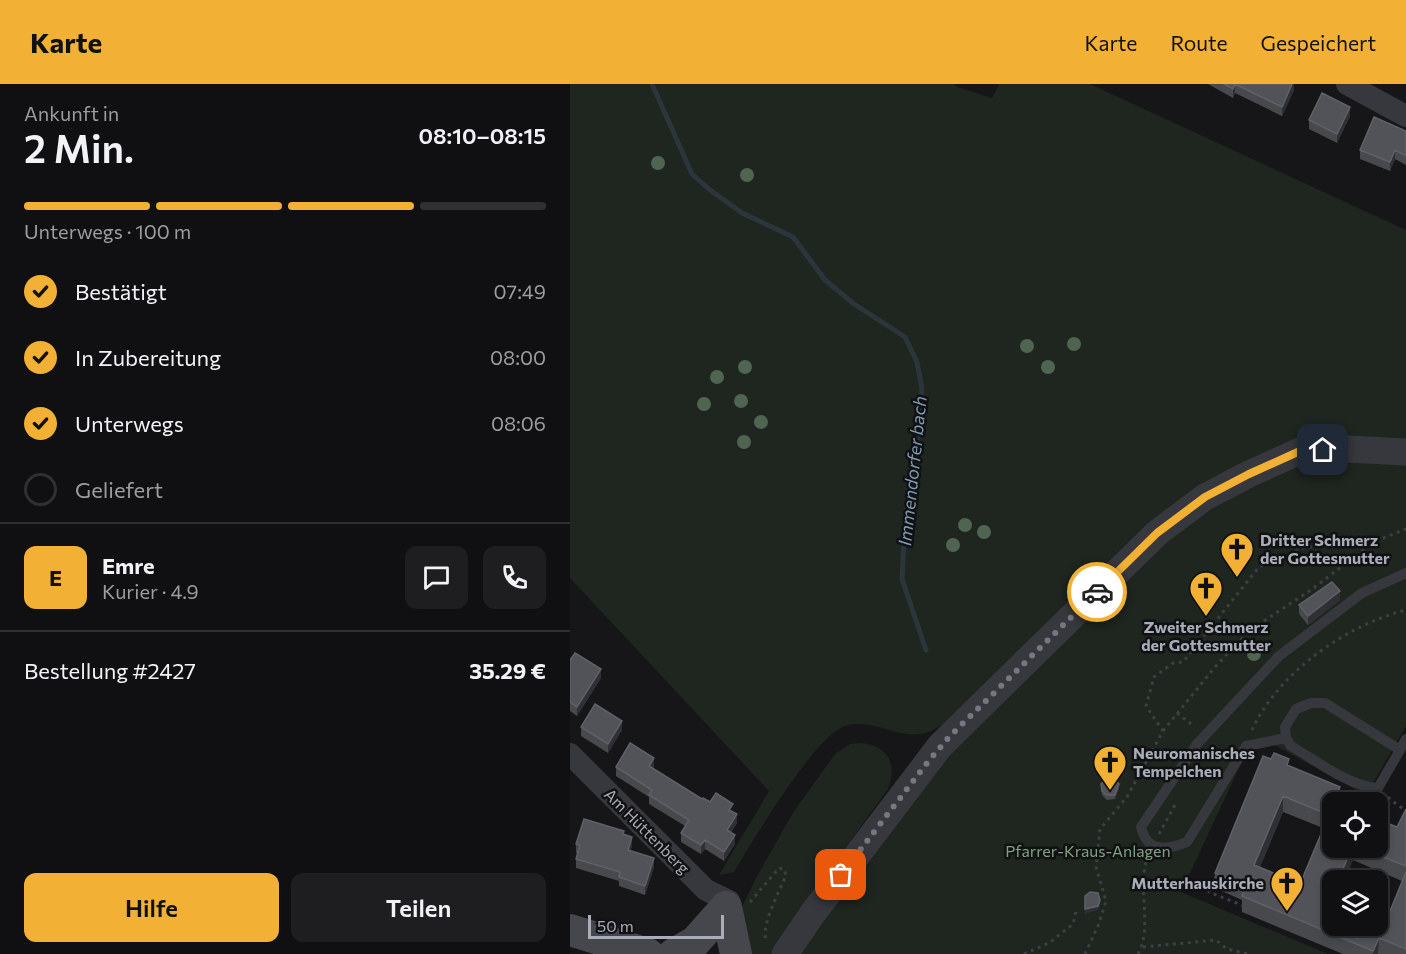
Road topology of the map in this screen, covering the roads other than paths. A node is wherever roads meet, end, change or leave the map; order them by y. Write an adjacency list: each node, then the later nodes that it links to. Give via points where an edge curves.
1 (1347, 84): 2 (street)
2 (1406, 116)
3 (1406, 452): 11 (street, via 1300,451 1205,497 1157,533 940,746 813,913)
4 (1406, 573): 5 (lane, via 1362,593 1279,656 1197,744 1141,827 1144,838 1152,845 1171,849 1187,842 1246,746)
5 (1286, 738): 7 (lane, via 1285,727 1296,709 1311,702 1324,703); 7 (lane, via 1291,746 1367,788 1378,788)
6 (1406, 739): 7 (lane)
7 (1400, 750)
8 (570, 754): 9 (street, Am Hüttenberg, via 706,890)
9 (731, 927): 13 (main road, via 726,907 695,942)
10 (570, 930): 12 (main road)
11 (776, 949)
12 (648, 954)
13 (674, 954)

